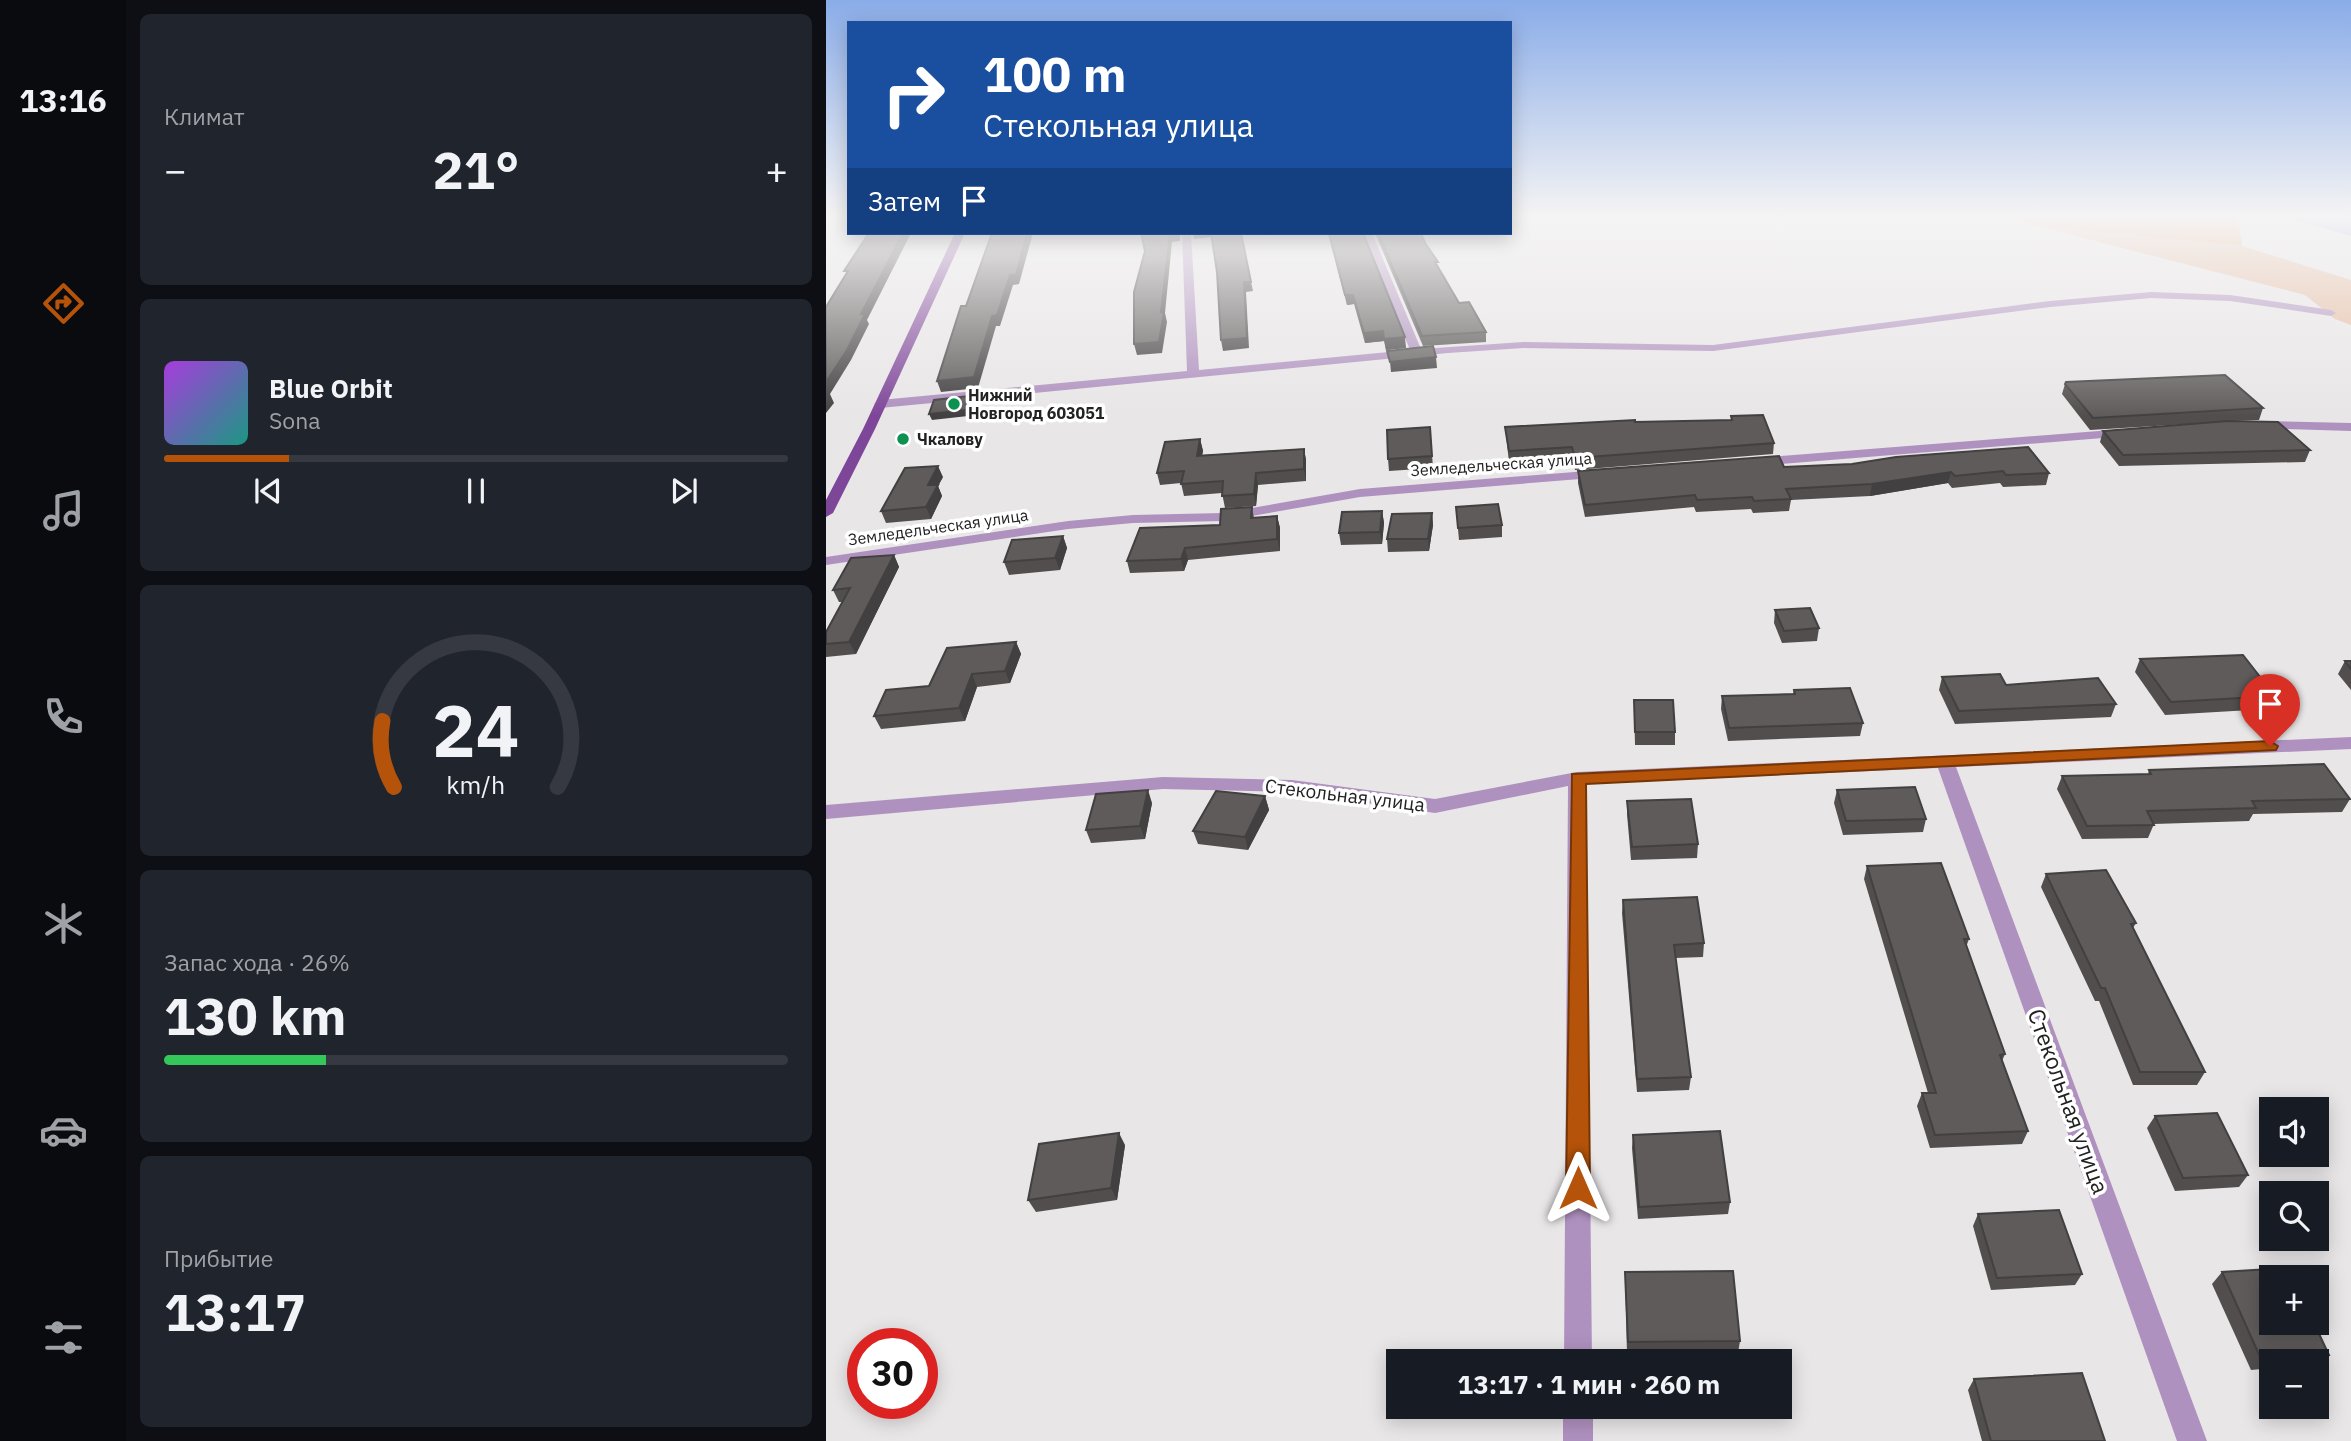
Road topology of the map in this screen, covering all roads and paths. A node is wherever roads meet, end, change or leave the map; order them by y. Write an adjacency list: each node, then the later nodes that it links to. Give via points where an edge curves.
1 (937, 282): 7 (main road)
2 (1188, 282): 6 (street)
3 (1387, 282): 5 (street)
4 (2331, 313): 5 (street, via 2230,298 2151,295 1713,348 1523,345)
5 (1417, 354): 6 (street)
6 (1193, 375): 7 (street)
7 (880, 404): 13 (main road)
8 (2244, 425): 9 (street)
9 (2351, 427)
10 (2141, 432): 11 (street)
11 (1736, 463)
12 (1611, 473): 14 (street, Земледельческая улица, via 1360,493 1223,517 1068,525)
13 (826, 513)
14 (826, 561)
15 (2351, 743): 16 (street, Стекольная улица)
16 (1945, 761): 17 (street, Стекольная улица); 22 (street, Стекольная улица)
17 (1577, 778): 18 (street, Стекольная улица, via 1435,806 1292,786 1163,783); 19 (street)
18 (826, 812)
19 (1578, 1349)
20 (1578, 1419): 21 (street)
21 (1578, 1441)
22 (2192, 1441)

